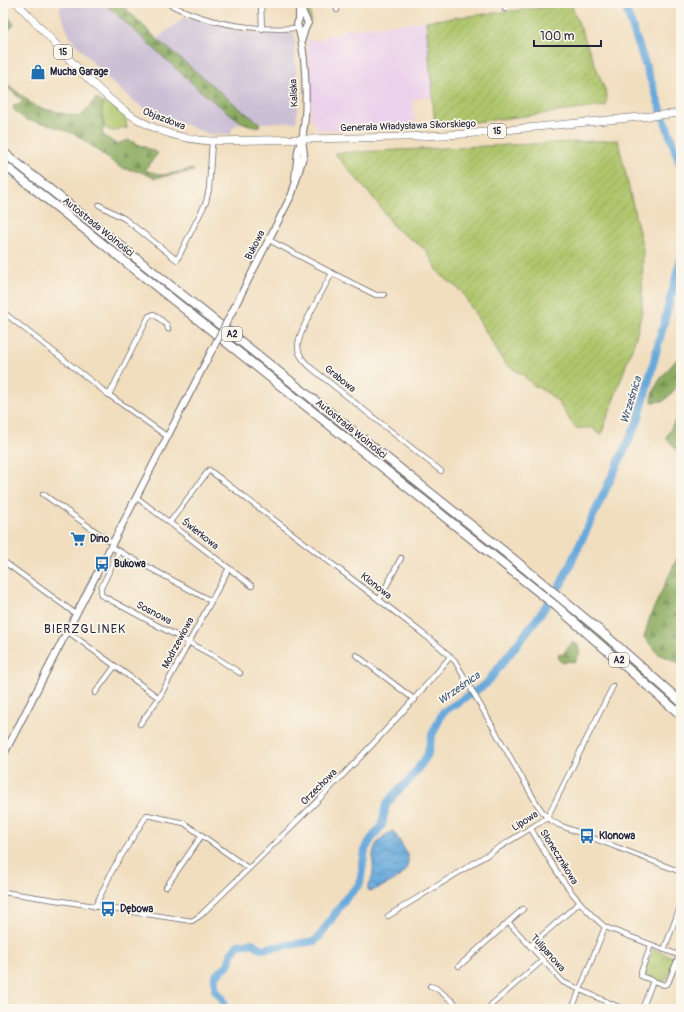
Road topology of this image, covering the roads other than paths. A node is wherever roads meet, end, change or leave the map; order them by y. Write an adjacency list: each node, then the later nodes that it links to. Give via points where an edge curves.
1 (17, 3): 17 (main road, Objazdowa / 15, via 104,95 124,111 145,124 167,133)
2 (167, 3): 13 (street, via 223,25)
3 (261, 3): 13 (street)
4 (299, 3): 11 (main road)
5 (337, 3): 10 (street)
6 (505, 3): 9 (street)
7 (547, 3): 8 (street)
8 (533, 5)
9 (505, 9)
10 (337, 10)
11 (300, 19): 12 (main road); 12 (main road, via 308,23); 14 (street)
12 (302, 28): 14 (street); 16 (main road, Kaliska, via 305,108)
13 (262, 29): 14 (street)
14 (289, 29)
15 (680, 113): 16 (main road, Generała Władysława Sikorskiego / 15, via 465,134)
16 (302, 139): 17 (main road, Objazdowa / 15); 21 (main road, Bukowa, via 304,154 294,186)
17 (212, 141): 20 (street, via 206,202 177,260 125,219)
18 (3, 152): 51 (highway, Autostrada Wolności / A2, via 548,587)
19 (3, 164): 52 (highway, Autostrada Wolności / A2, via 556,606)
20 (99, 205)
21 (269, 240): 22 (street); 27 (main road, Bukowa, bridge)
22 (332, 273): 23 (street, via 376,295); 28 (street, Grabowa, via 300,335 300,356 310,367)
23 (384, 295)
24 (3, 312): 26 (street)
25 (168, 329): 26 (street, via 154,314 149,316)
26 (109, 394): 27 (street)
27 (168, 437): 30 (main road)
28 (441, 472)
29 (43, 494): 32 (street)
30 (136, 497): 31 (street, Świerkowa); 32 (main road)
31 (170, 522): 36 (street, Świerkowa); 38 (street, Klonowa, via 209,470)
32 (112, 545): 33 (street); 40 (main road)
33 (119, 551): 39 (street); 42 (street, Sosnowa, via 101,588 101,595)
34 (401, 558): 38 (street)
35 (3, 561): 40 (street)
36 (229, 568): 37 (street, Świerkowa); 39 (street, Modrzewiowa)
37 (252, 586)
38 (379, 600): 44 (street, Klonowa)
39 (211, 601): 42 (street, Modrzewiowa)
40 (76, 614): 41 (main road)
41 (67, 631): 45 (street); 54 (main road)
42 (189, 642): 46 (street, Sosnowa); 49 (street, Modrzewiowa)
43 (356, 655): 50 (street)
44 (450, 657): 50 (street, Orzechowa); 55 (street, Klonowa, via 455,661)
45 (115, 666): 48 (street); 49 (street)
46 (240, 673)
47 (613, 686): 55 (street, Lipowa)
48 (96, 693)
49 (159, 698): 53 (street, Modrzewiowa)
50 (415, 700): 58 (street, Orzechowa, via 322,797)
51 (681, 702)
52 (681, 715)
53 (140, 724)
54 (3, 756)
55 (547, 818): 56 (street, Lipowa); 59 (street, Klonowa, via 559,825)
56 (531, 829): 62 (street, Słonecznikowa, via 556,872); 66 (street, Lipowa)
57 (202, 835): 58 (street); 60 (street); 64 (street, via 184,823 147,815 113,869)
58 (248, 868): 64 (street, Orzechowa, via 192,921)
59 (681, 872)
60 (166, 887)
61 (3, 892): 64 (street)
62 (579, 903): 68 (street, Słonecznikowa); 70 (street)
63 (681, 905): 71 (street)
64 (95, 906)
65 (523, 909): 67 (street)
66 (388, 916)
67 (508, 922): 70 (street, Tulipanowa); 74 (street)
68 (605, 927): 69 (street, Słonecznikowa); 77 (street)
69 (652, 945): 71 (street, Słonecznikowa); 75 (street, via 641,976)
70 (530, 946): 73 (street, Tulipanowa)
71 (664, 950): 72 (street, Słonecznikowa)
72 (680, 956): 75 (street, Słonecznikowa, via 668,983 664,985)
73 (542, 960): 77 (street, Tulipanowa, via 563,982); 78 (street)
74 (459, 966)
75 (653, 981): 82 (street)
76 (430, 986): 79 (street)
77 (579, 991): 80 (street); 81 (street, Tulipanowa)
78 (491, 1005)
79 (462, 1009)
80 (572, 1009)
81 (623, 1009)
82 (642, 1009)

